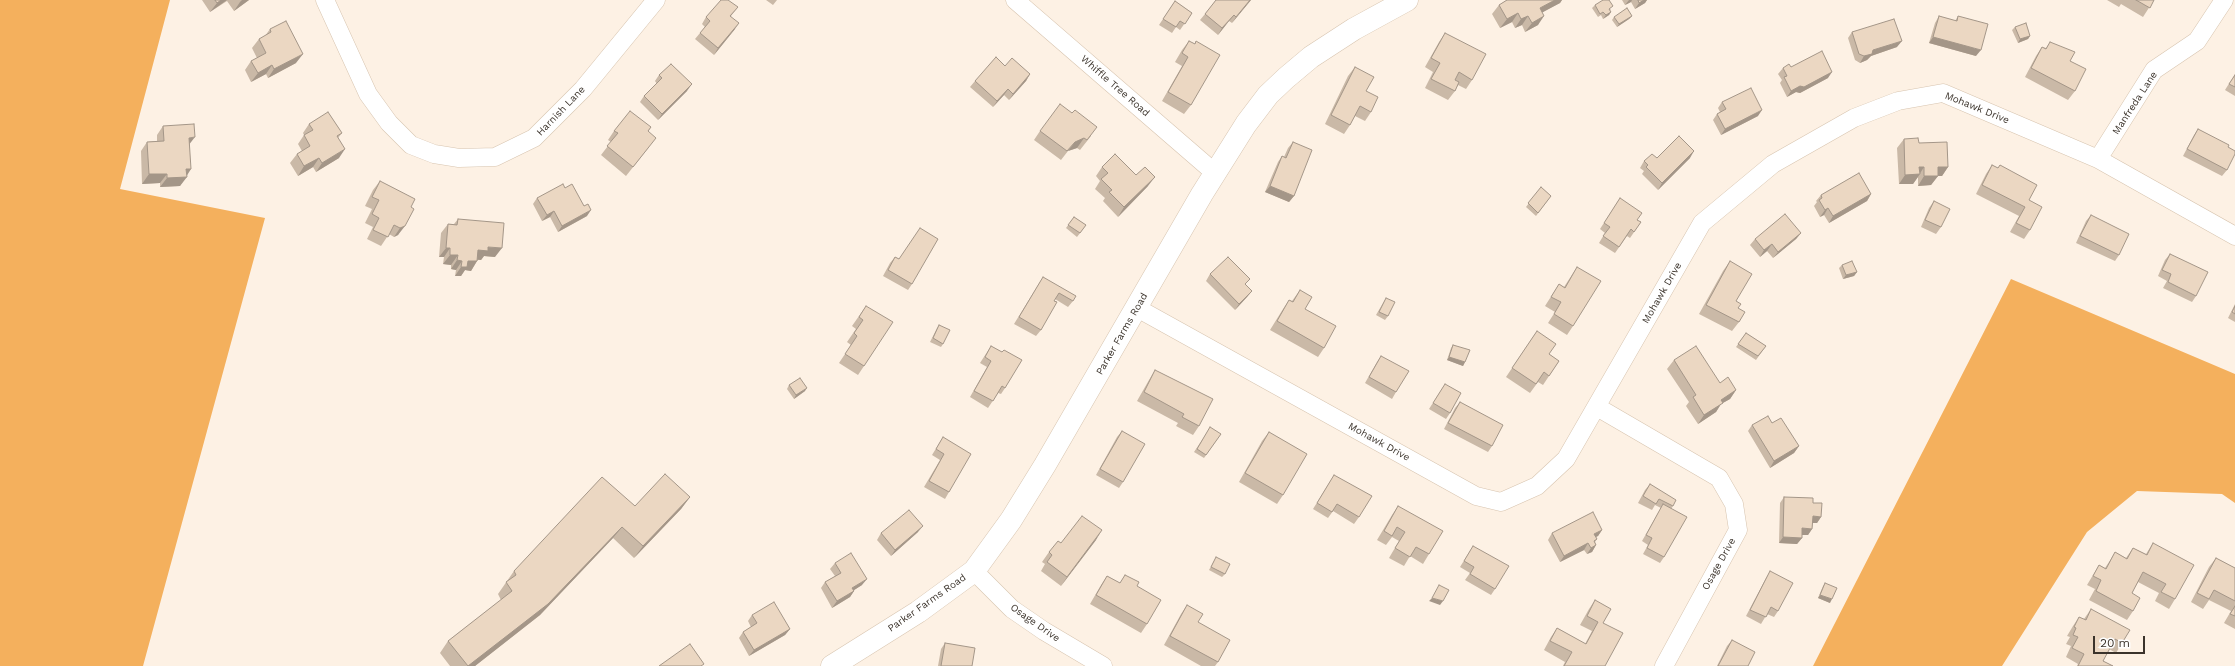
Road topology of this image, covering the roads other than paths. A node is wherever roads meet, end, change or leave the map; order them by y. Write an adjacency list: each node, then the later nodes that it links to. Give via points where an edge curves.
1 (325, 0): 2 (street, Harnish Lane, via 368,94 389,123 411,145 434,154 459,158 495,157 534,138 583,89)
2 (656, 0)
3 (1015, 0): 7 (street, Whiffle Tree Road)
4 (1407, 0): 7 (street, Parker Farms Road, via 1354,29 1286,78 1268,95 1246,124)
5 (2224, 0): 6 (street, Manfreda Lane, via 2197,42 2154,70)
6 (2098, 159): 8 (street, Mohawk Drive); 10 (street, Mohawk Drive, via 1943,93 1898,101 1854,118 1773,164 1702,223)
7 (1215, 173): 9 (street, Parker Farms Road)
8 (2235, 236)
9 (1137, 308): 10 (street, Mohawk Drive, via 1476,496 1501,502 1537,486 1566,459); 11 (street, Parker Farms Road, via 1011,520)
10 (1597, 407): 14 (street, Osage Drive, via 1719,478 1734,504 1738,530)
11 (974, 570): 12 (street, Parker Farms Road, via 918,612); 13 (street, Osage Drive, via 1012,609)
12 (832, 666)
13 (1103, 666)
14 (1664, 666)

